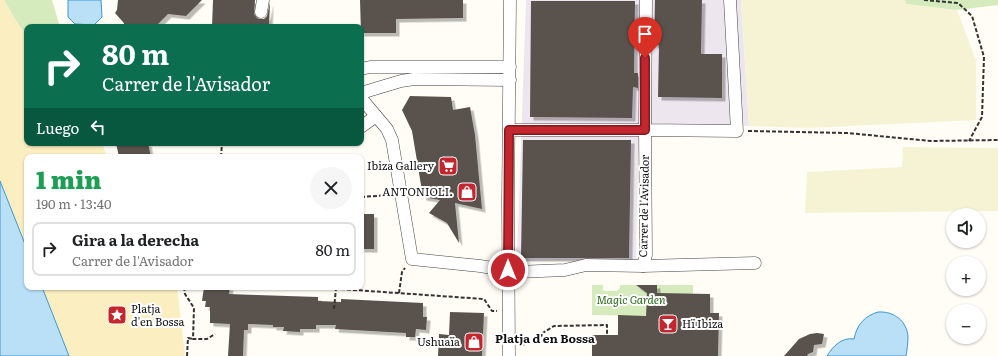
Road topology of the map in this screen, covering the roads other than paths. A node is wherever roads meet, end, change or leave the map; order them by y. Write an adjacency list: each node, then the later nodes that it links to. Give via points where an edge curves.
1 (510, 0): 4 (street)
2 (646, 0): 12 (street, Carrer de l'Avisador)
3 (730, 0): 12 (street, via 737,131)
4 (510, 67): 5 (street); 6 (street)
5 (364, 68)
6 (510, 80): 7 (street, via 414,79); 11 (street)
7 (364, 92)
8 (364, 102): 9 (street)
9 (376, 116): 10 (street); 15 (street, Carrer de l'Avisador, via 387,128 392,140 412,259)
10 (364, 125)
11 (509, 130): 12 (street); 15 (street)
12 (645, 130): 14 (street, Carrer de l'Avisador, via 646,255)
13 (756, 263): 14 (street)
14 (643, 266): 15 (street, Carrer de l'Avisador, via 586,265 565,270)
15 (508, 270): 16 (street)
16 (509, 351)

